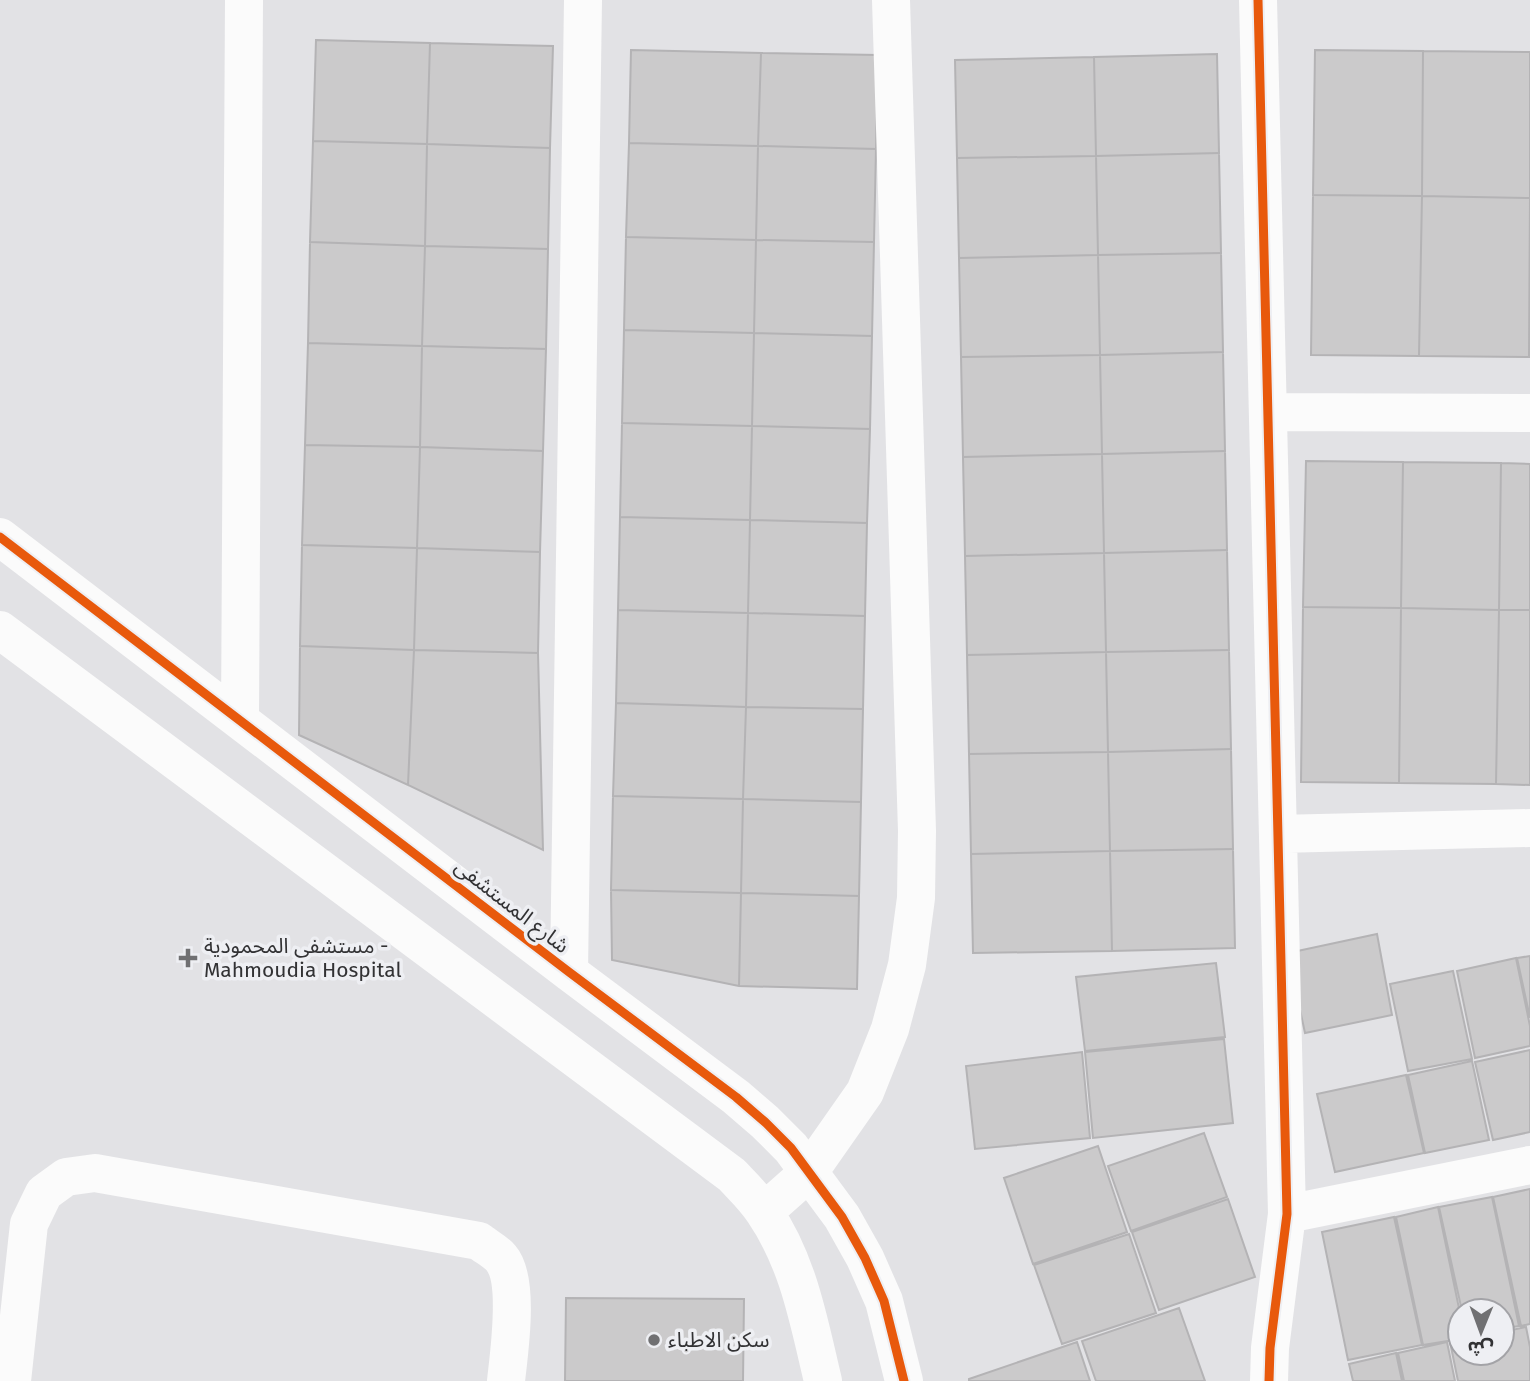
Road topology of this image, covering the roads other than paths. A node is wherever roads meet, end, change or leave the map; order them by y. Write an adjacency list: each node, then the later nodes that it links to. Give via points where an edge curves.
1 (244, 0): 9 (street)
2 (583, 0): 12 (street)
3 (891, 0): 14 (street, via 916,898 890,1029 865,1092)
4 (1258, 0): 5 (street)
5 (1268, 412): 6 (street); 11 (street)
6 (1530, 413)
7 (0, 537): 9 (street, شارع المستشفى)
8 (0, 630): 15 (street, via 732,1175)
9 (240, 719): 12 (street, شارع المستشفى)
10 (1530, 828): 11 (street)
11 (1278, 834): 16 (street)
12 (569, 972): 14 (street, شارع المستشفى, via 736,1097 791,1148)
13 (1530, 1166): 16 (street)
14 (809, 1172): 15 (street); 20 (street, شارع المستشفى, via 865,1258 884,1301)
15 (764, 1212): 19 (street, via 796,1274)
16 (1287, 1214): 21 (street)
17 (12, 1381): 18 (street, via 29,1224 44,1193 66,1177 95,1173 479,1241 502,1259 511,1287)
18 (506, 1381)
19 (822, 1381)
20 (904, 1381)
21 (1269, 1381)

